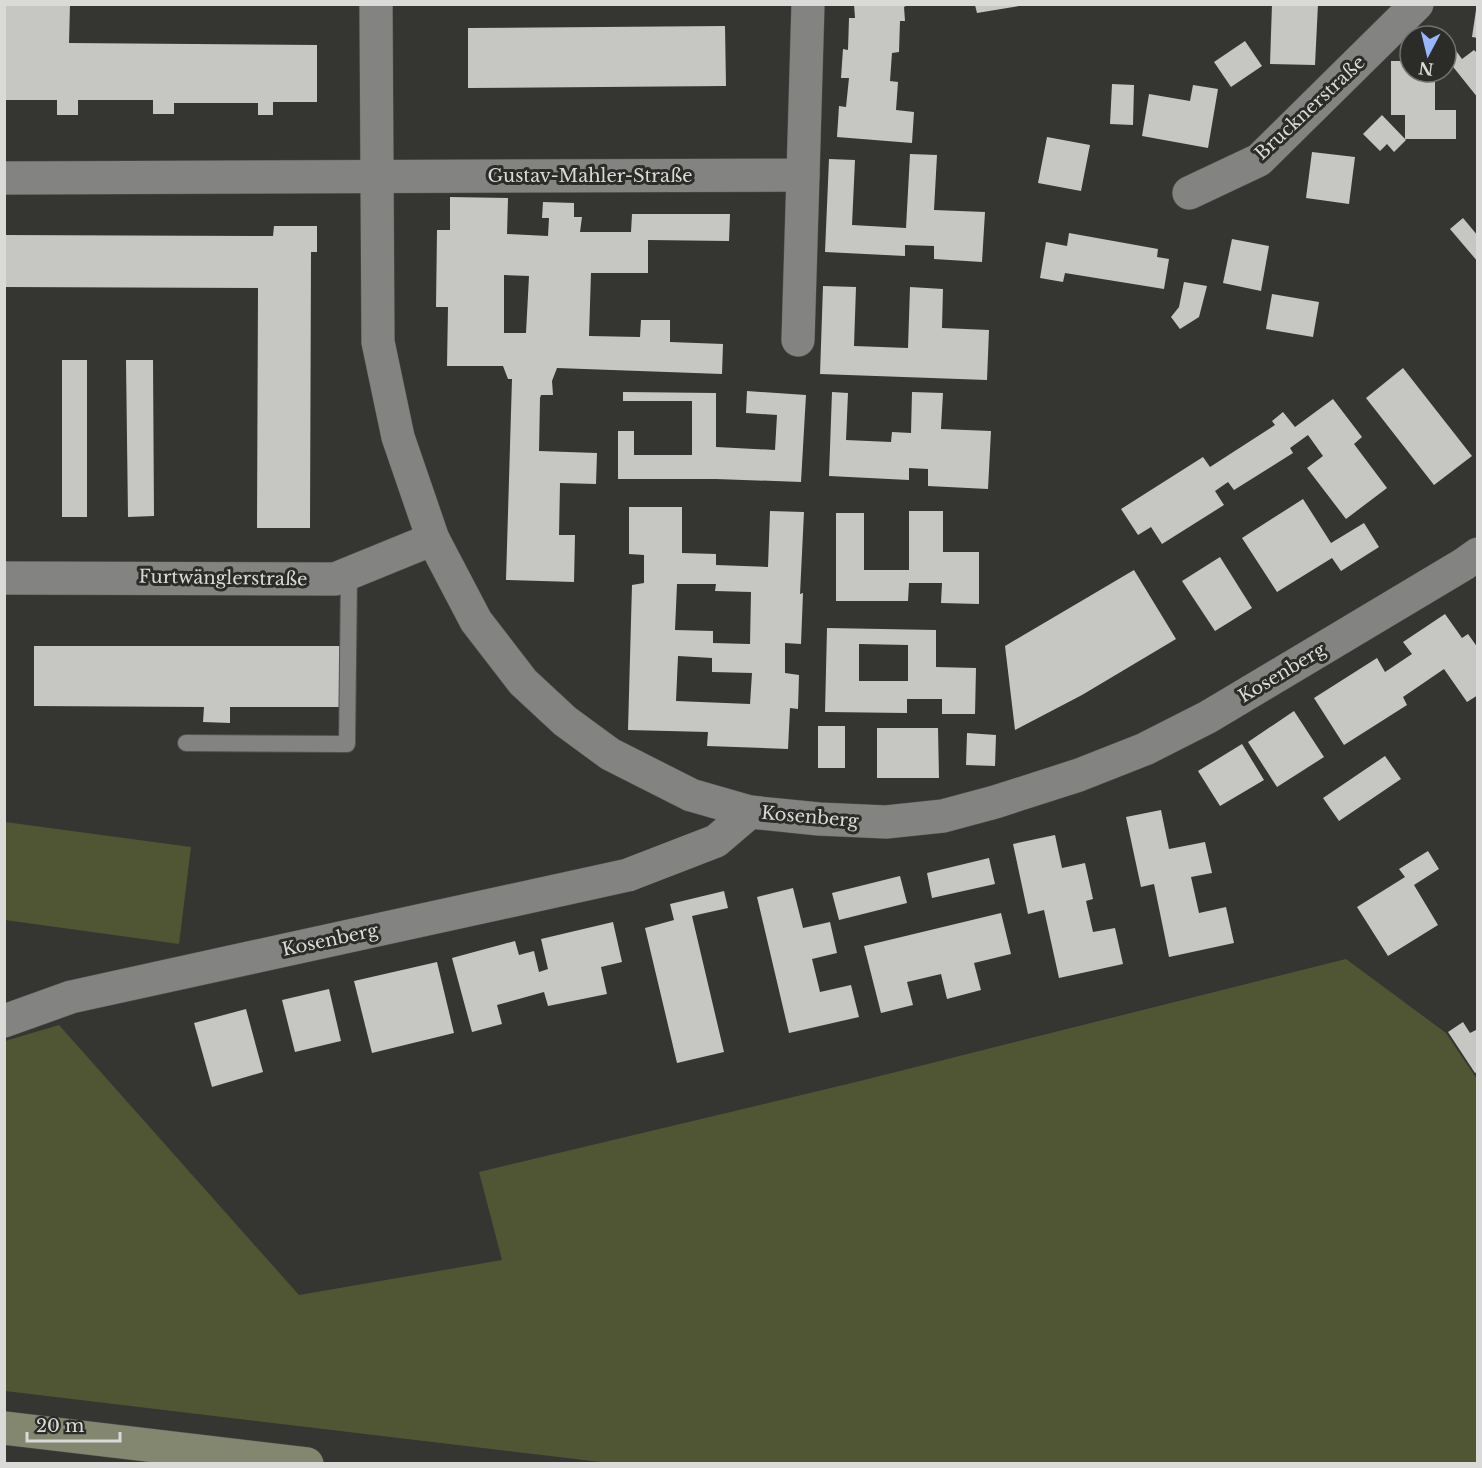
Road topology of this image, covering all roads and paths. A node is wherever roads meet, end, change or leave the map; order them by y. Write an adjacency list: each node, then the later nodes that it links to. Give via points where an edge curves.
1 (376, 4): 5 (street)
2 (808, 4): 4 (street)
3 (1417, 4): 7 (street, Brucknerstraße, via 1259,160)
4 (803, 175): 5 (street, Gustav-Mahler-Straße); 8 (street)
5 (378, 176): 6 (street); 9 (street, via 378,342 398,437)
6 (4, 178)
7 (1189, 193)
8 (798, 340)
9 (433, 539): 11 (street, Furtwänglerstraße); 14 (street, via 480,627 523,682 565,721 610,753 691,795)
10 (1473, 567): 14 (street, Kosenberg, via 1208,717 1145,749 1079,775 943,816 886,822)
11 (349, 573): 12 (street, Furtwänglerstraße, via 334,579); 13 (lane, via 347,744)
12 (4, 578)
13 (186, 743)
14 (750, 812): 15 (street, Kosenberg, via 716,841 628,875 71,997)
15 (4, 1021)
16 (4, 1428): 17 (main road)
17 (307, 1464)

